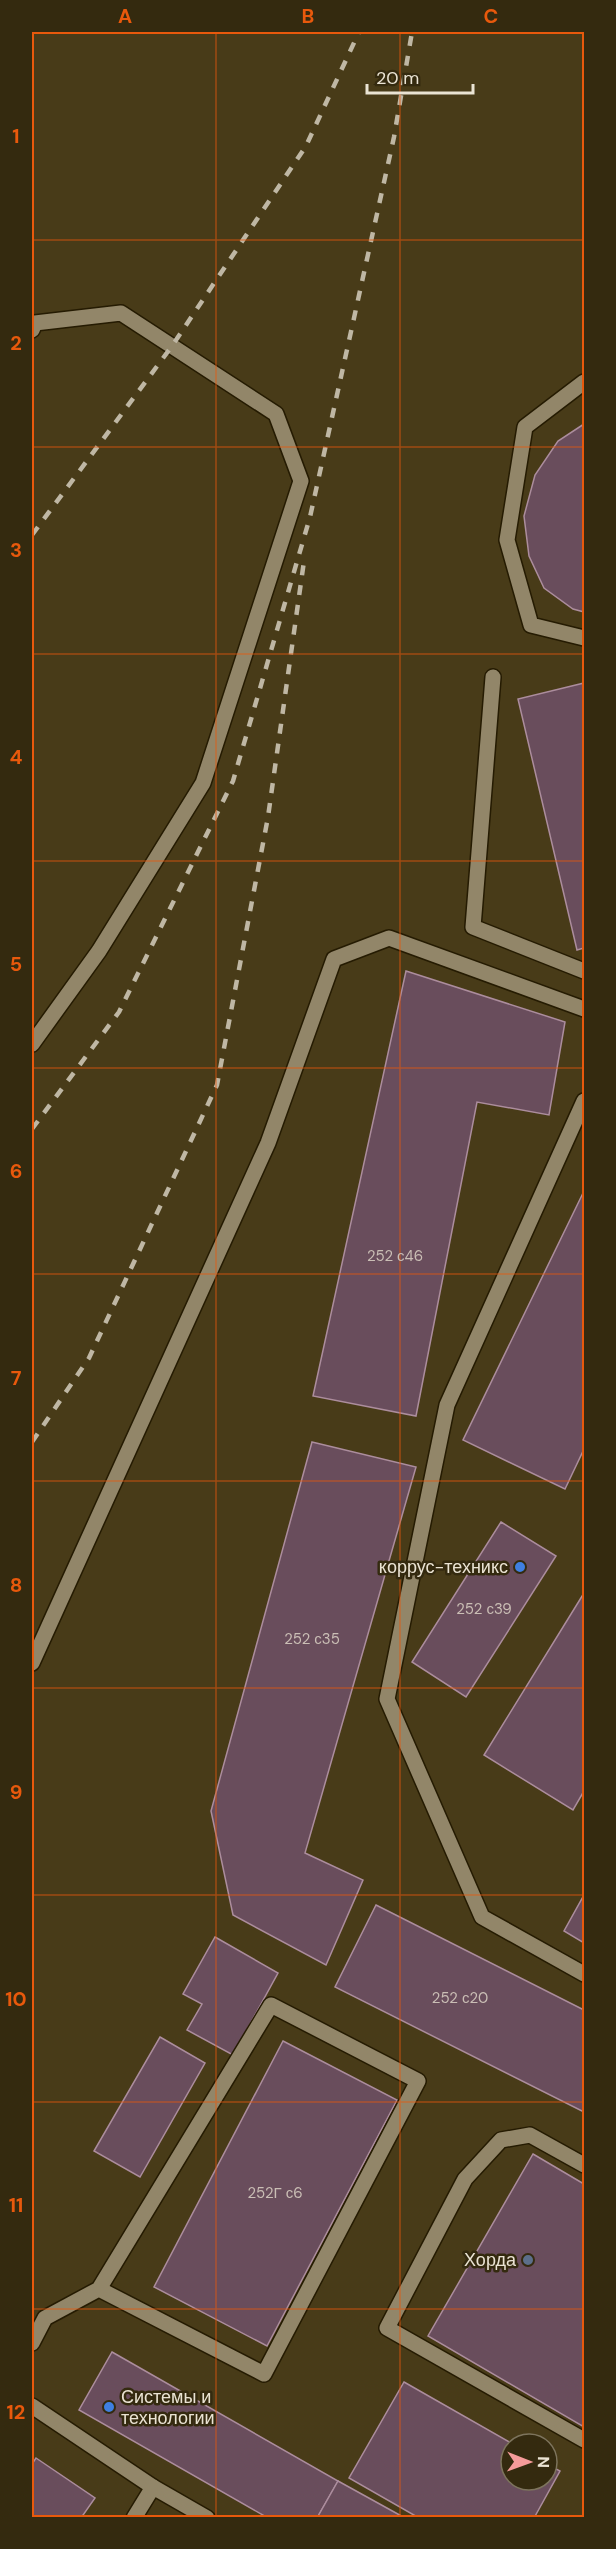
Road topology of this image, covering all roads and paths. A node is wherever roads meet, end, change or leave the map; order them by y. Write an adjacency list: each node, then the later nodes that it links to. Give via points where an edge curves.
1 (32, 330): 7 (lane, via 35,324 121,313 276,414 302,481 203,783 99,951)
2 (585, 382): 3 (lane, via 525,427 507,540 531,625)
3 (585, 638)
4 (493, 677): 5 (lane, via 473,927)
5 (585, 971)
6 (585, 1009): 9 (lane, via 390,938 334,959 268,1143)
7 (32, 1044)
8 (585, 1101): 10 (lane, via 447,1405 387,1699 482,1917)
9 (32, 1663)
10 (585, 1974)
11 (585, 2165): 15 (lane, via 530,2134 501,2140 465,2179 387,2328)
12 (99, 2289): 12 (lane, via 271,2006 418,2081 264,2374); 13 (lane, via 45,2318)
13 (32, 2343)
14 (32, 2406): 16 (lane)
15 (585, 2440)
16 (153, 2487): 17 (lane); 18 (lane)
17 (134, 2517)
18 (207, 2517)

